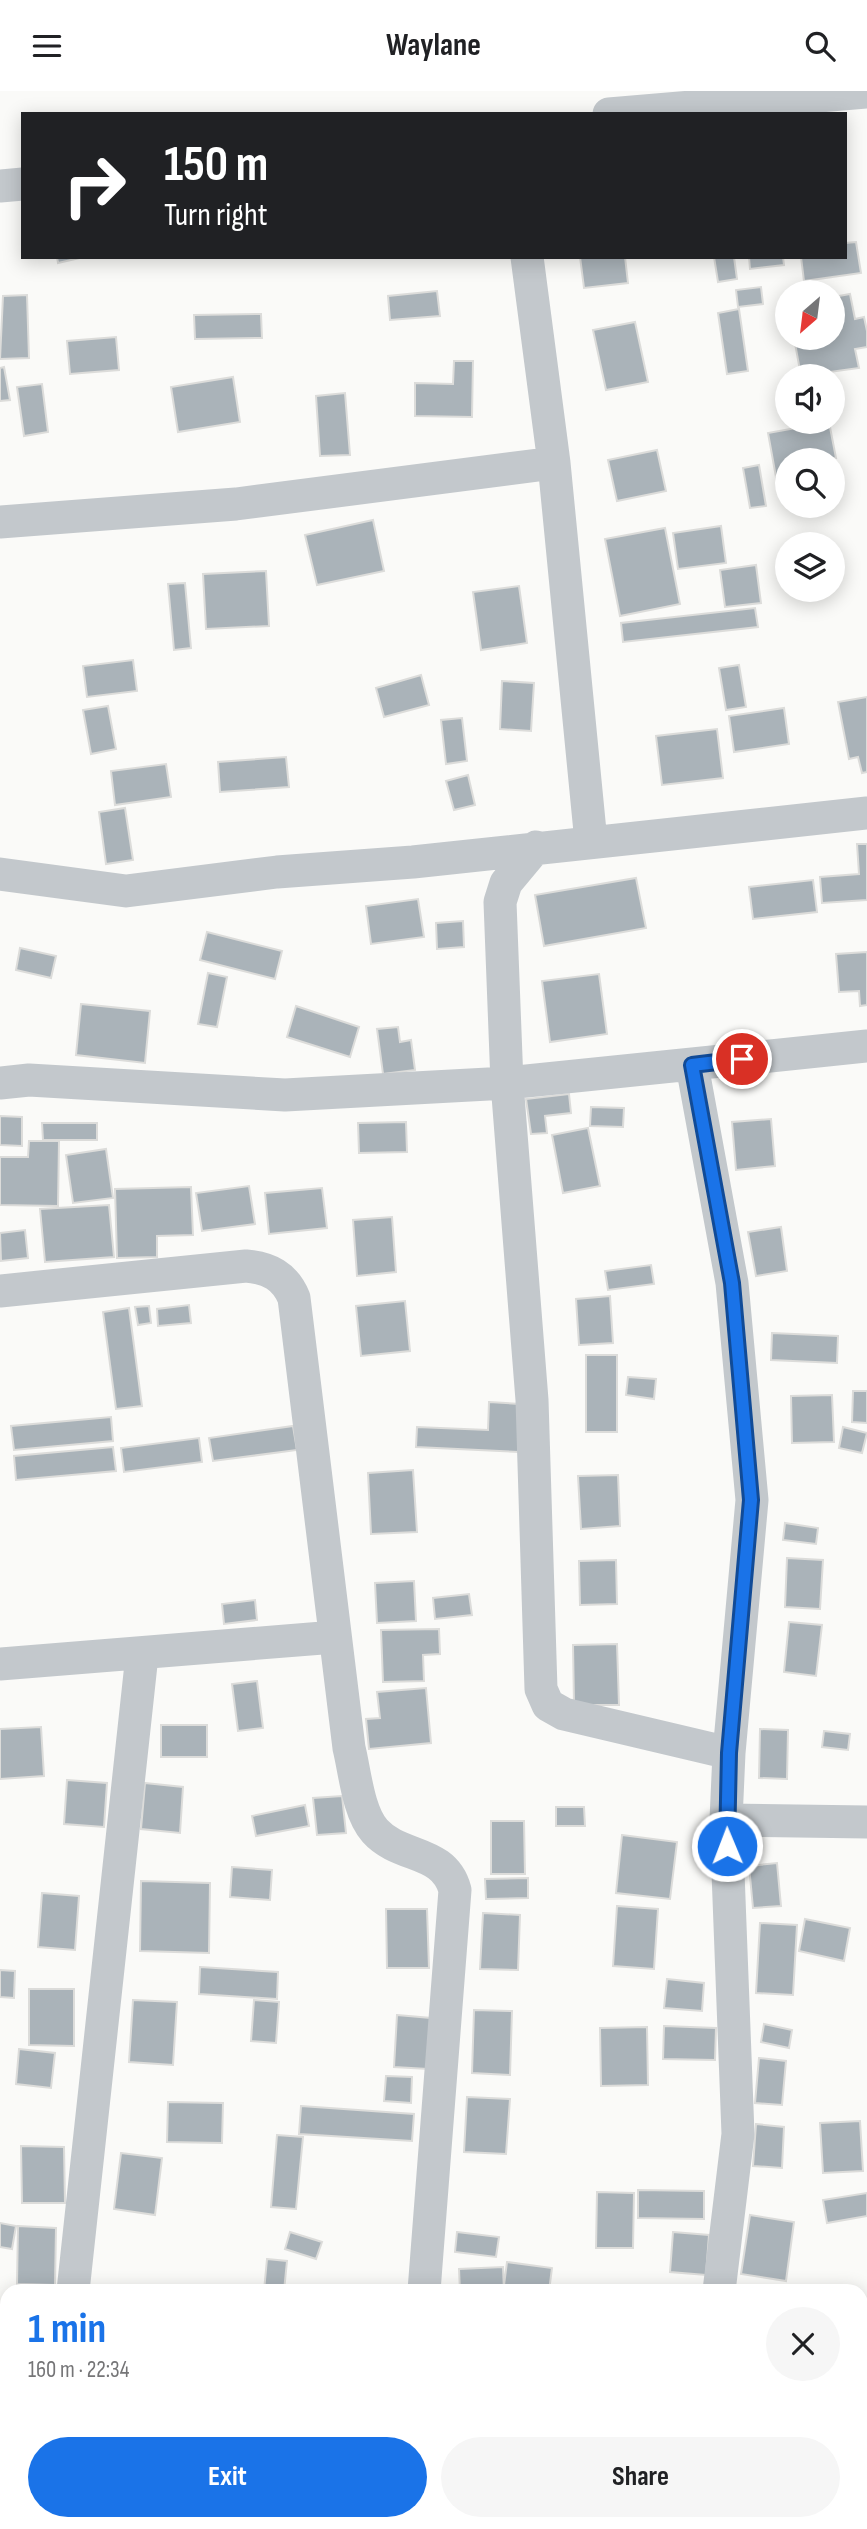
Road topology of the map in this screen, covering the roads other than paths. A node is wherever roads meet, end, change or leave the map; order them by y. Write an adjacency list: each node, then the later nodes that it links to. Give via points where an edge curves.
1 (867, 92): 2 (street)
2 (632, 112)
3 (21, 184): 4 (street)
4 (0, 185)
5 (527, 259): 6 (street)
6 (554, 463): 7 (street, via 236,504); 9 (street)
7 (0, 522)
8 (867, 813): 9 (street)
9 (591, 842): 10 (street)
10 (536, 847): 11 (street, via 126,891); 15 (street, via 506,883 500,902)
11 (0, 874)
12 (867, 1046): 13 (street)
13 (692, 1065): 15 (street); 20 (street, via 732,1283 751,1500)
14 (0, 1083): 15 (street, via 29,1080 285,1095)
15 (507, 1083): 20 (street, via 532,1400 541,1689 548,1705 564,1714)
16 (0, 1291): 17 (street, via 246,1266 264,1268 289,1285)
17 (335, 1637): 18 (street); 24 (street, via 349,1748 367,1817 385,1840 437,1862 451,1875 455,1890)
18 (142, 1655): 19 (street); 23 (street)
19 (0, 1664)
20 (729, 1753): 21 (street)
21 (726, 1820): 22 (street); 25 (street, via 738,2134)
22 (867, 1822)
23 (74, 2284)
24 (425, 2284)
25 (720, 2284)

